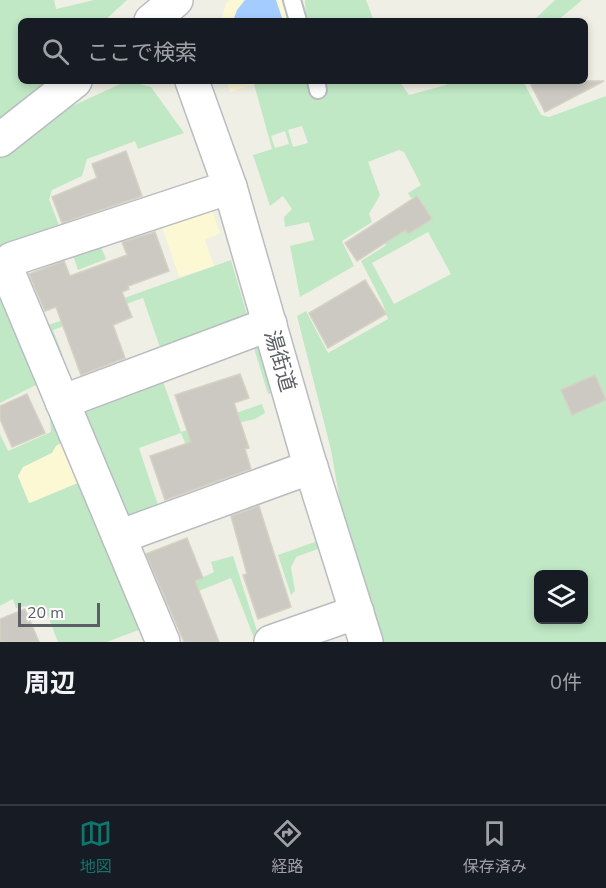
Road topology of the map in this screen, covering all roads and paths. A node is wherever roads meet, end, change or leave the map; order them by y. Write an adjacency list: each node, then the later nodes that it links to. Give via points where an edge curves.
1 (292, 0): 2 (lane)
2 (297, 18)
3 (71, 84): 5 (street)
4 (193, 84): 6 (street, 湯街道)
5 (0, 140)
6 (230, 187): 7 (street, 湯街道); 8 (street, via 12,260 7,270)
7 (270, 324): 8 (street); 9 (street, 湯街道)
8 (62, 402): 10 (street)
9 (311, 467): 10 (street); 11 (street, 湯街道)
10 (119, 537): 12 (street)
11 (361, 627): 13 (street)
12 (163, 642)
13 (271, 642)

